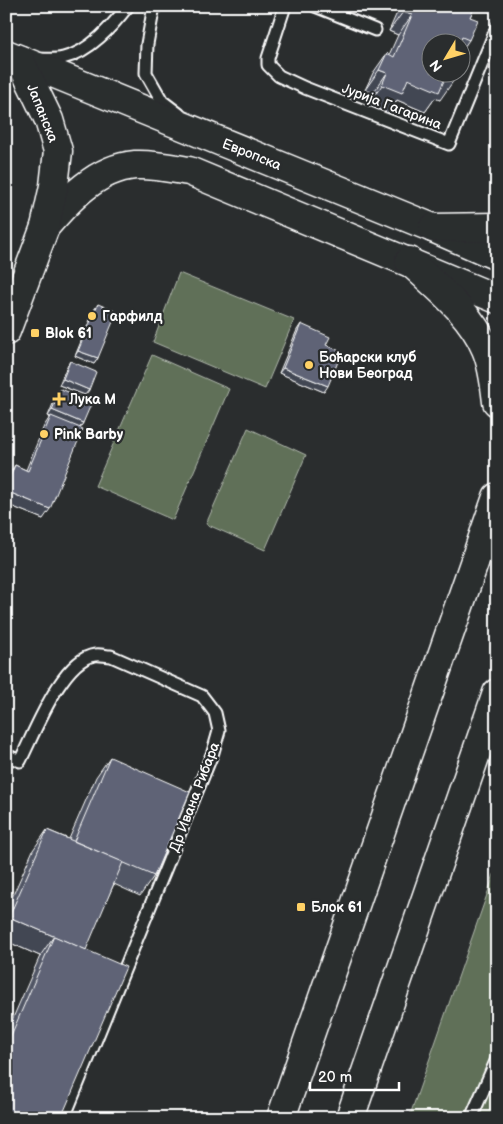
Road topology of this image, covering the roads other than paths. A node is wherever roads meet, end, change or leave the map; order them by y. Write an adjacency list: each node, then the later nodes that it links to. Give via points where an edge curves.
1 (128, 6): 7 (lane, via 109,29 76,53 63,58)
2 (154, 6): 8 (lane, via 146,73 162,101)
3 (285, 6): 5 (lane, Јурија Гагарина, via 268,58 268,65 279,76 448,144)
4 (315, 6): 6 (lane)
5 (497, 27)
6 (375, 30)
7 (13, 57): 8 (main road, Европска); 9 (main road, Јапанска, via 49,120 58,151)
8 (206, 136): 11 (main road, Европска)
9 (45, 227): 13 (main road, Јапанска, via 90,182 111,170 134,165 158,166 189,171); 15 (main road, Јапанска)
10 (497, 227): 11 (main road)
11 (433, 228): 12 (main road, Европска)
12 (497, 256)
13 (409, 262): 14 (main road); 16 (main road, via 444,293 478,334 486,350)
14 (497, 299)
15 (6, 331)
16 (497, 402)
17 (497, 478): 18 (main road)
18 (494, 504): 23 (main road)
19 (497, 693): 24 (main road)
20 (6, 755): 22 (lane, Др Ивана Рибара, via 20,761 52,695 67,673 80,661 95,655 111,656 202,696 215,714 219,731)
21 (497, 1059): 25 (lane)
22 (64, 1118)
23 (281, 1118)
24 (350, 1118)
25 (472, 1118)

